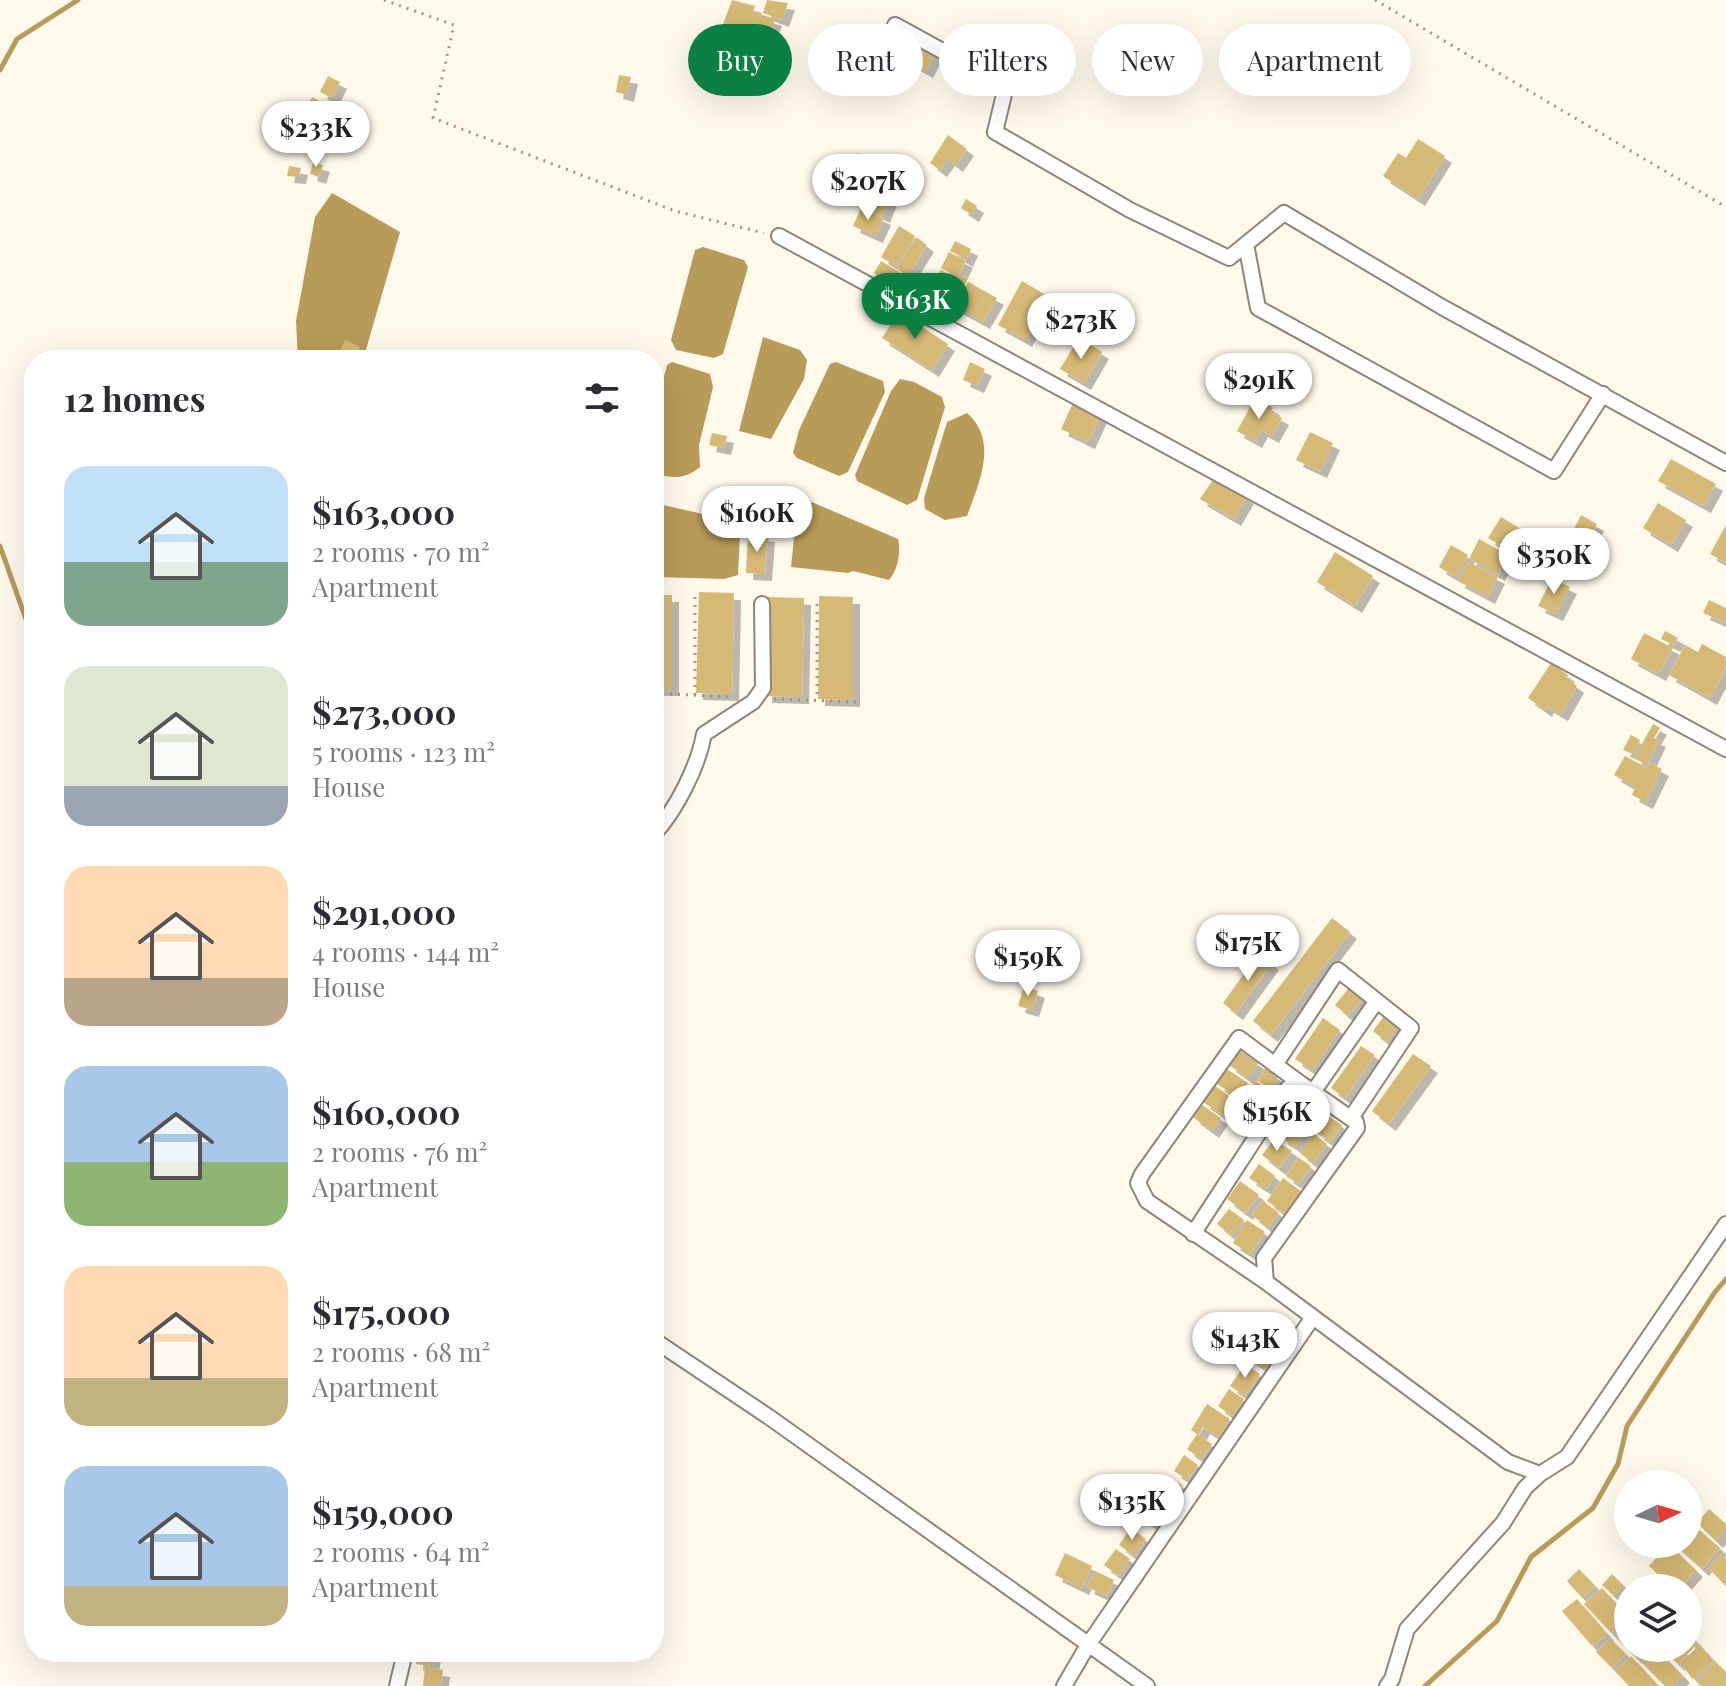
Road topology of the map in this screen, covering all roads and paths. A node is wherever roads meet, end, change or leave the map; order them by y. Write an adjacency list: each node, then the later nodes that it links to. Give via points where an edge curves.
1 (384, 0): 5 (path, via 454,25 433,118 675,211)
2 (1375, 0): 4 (path)
3 (923, 40): 6 (street, via 1006,86 995,132 1130,210 1229,258)
4 (1726, 207)
5 (779, 236): 14 (street)
6 (1246, 244): 7 (street, via 1284,213); 7 (street, via 1258,308 1554,471)
7 (1603, 394): 8 (street)
8 (1726, 463)
9 (695, 597): 12 (path)
10 (762, 604): 15 (street, via 763,688 753,702 704,734 701,752)
11 (817, 604): 13 (path)
12 (695, 695)
13 (817, 700)
14 (1726, 749)
15 (664, 823)
16 (1376, 1002): 17 (street, via 1338,970); 19 (street); 20 (street, via 1411,1028)
17 (1275, 1065): 18 (street); 22 (street, via 1239,1038 1142,1174 1138,1183 1147,1201)
18 (1300, 1083): 19 (street); 22 (street, via 1288,1088)
19 (1313, 1092): 20 (street)
20 (1351, 1118): 23 (street, via 1357,1128 1264,1258)
21 (1726, 1224): 26 (street, via 1567,1457)
22 (1193, 1234): 23 (street)
23 (1266, 1282): 24 (street)
24 (1313, 1317): 26 (street, via 1508,1462); 27 (street)
25 (664, 1347): 27 (street)
26 (1540, 1474): 32 (street, via 1407,1629)
27 (1088, 1645): 30 (street); 31 (street)
28 (403, 1662): 29 (street)
29 (397, 1686)
30 (1064, 1686)
31 (1147, 1686)
32 (1387, 1686)

